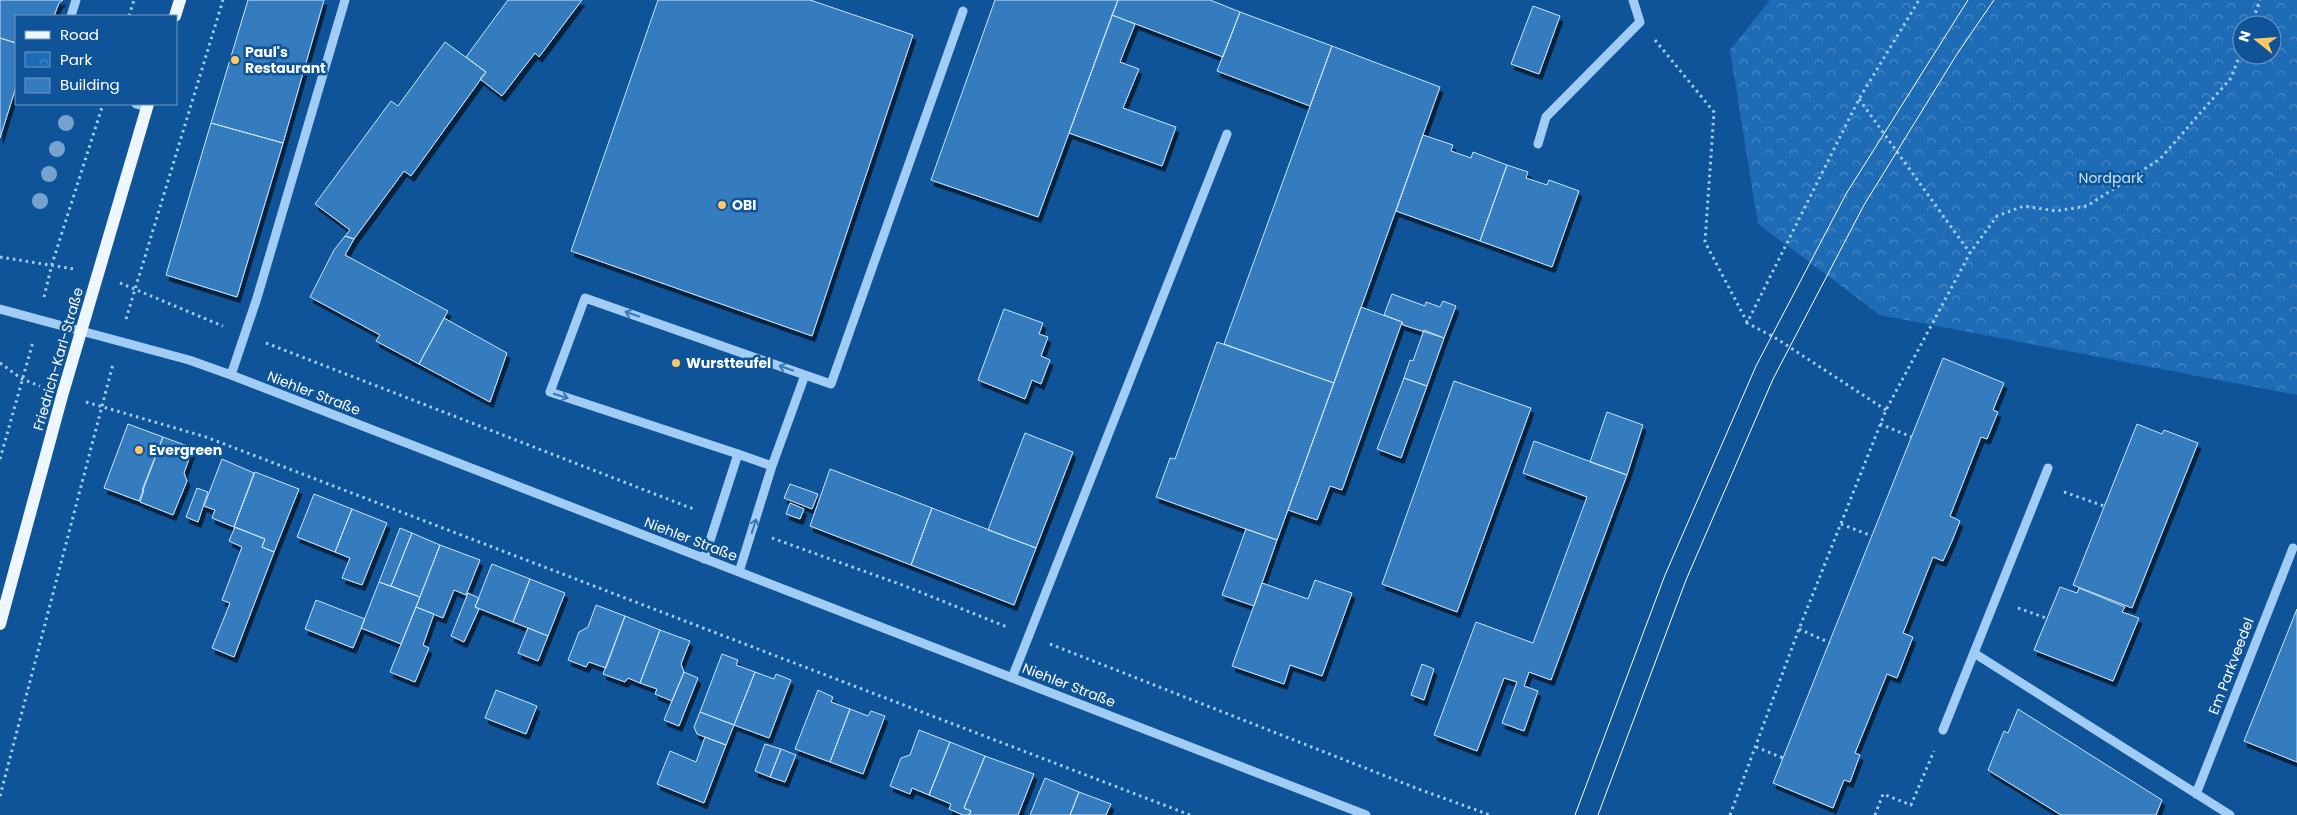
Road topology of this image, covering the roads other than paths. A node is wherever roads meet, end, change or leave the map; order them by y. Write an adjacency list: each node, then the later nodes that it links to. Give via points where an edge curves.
1 (76, 0): 6 (street)
2 (180, 0): 7 (main road)
3 (345, 0): 13 (street)
4 (1633, 0): 10 (street, via 1640,22 1546,117)
5 (963, 12): 14 (street, via 831,384)
6 (71, 15)
7 (175, 15)
8 (144, 105): 12 (main road, Friedrich-Karl-Straße)
9 (1227, 134): 23 (street)
10 (1538, 144)
11 (0, 309): 12 (street, Niehler Straße)
12 (81, 331): 13 (street, Niehler Straße, via 189,360); 21 (main road, Friedrich-Karl-Straße)
13 (231, 375): 19 (street, Niehler Straße)
14 (805, 375): 15 (street, one-way to 15, via 585,298 550,392); 16 (street)
15 (738, 454): 16 (street); 19 (street)
16 (772, 466): 20 (street, one-way to 16)
17 (2048, 468): 22 (street)
18 (2293, 548): 25 (street, Em Parkveedel)
19 (704, 559): 20 (street, Niehler Straße)
20 (739, 572): 23 (street, Niehler Straße)
21 (0, 624)
22 (1974, 653): 24 (street); 25 (street)
23 (1012, 678): 26 (street, Niehler Straße)
24 (1943, 730)
25 (2196, 794): 27 (street)
26 (1366, 815)
27 (2230, 815)

